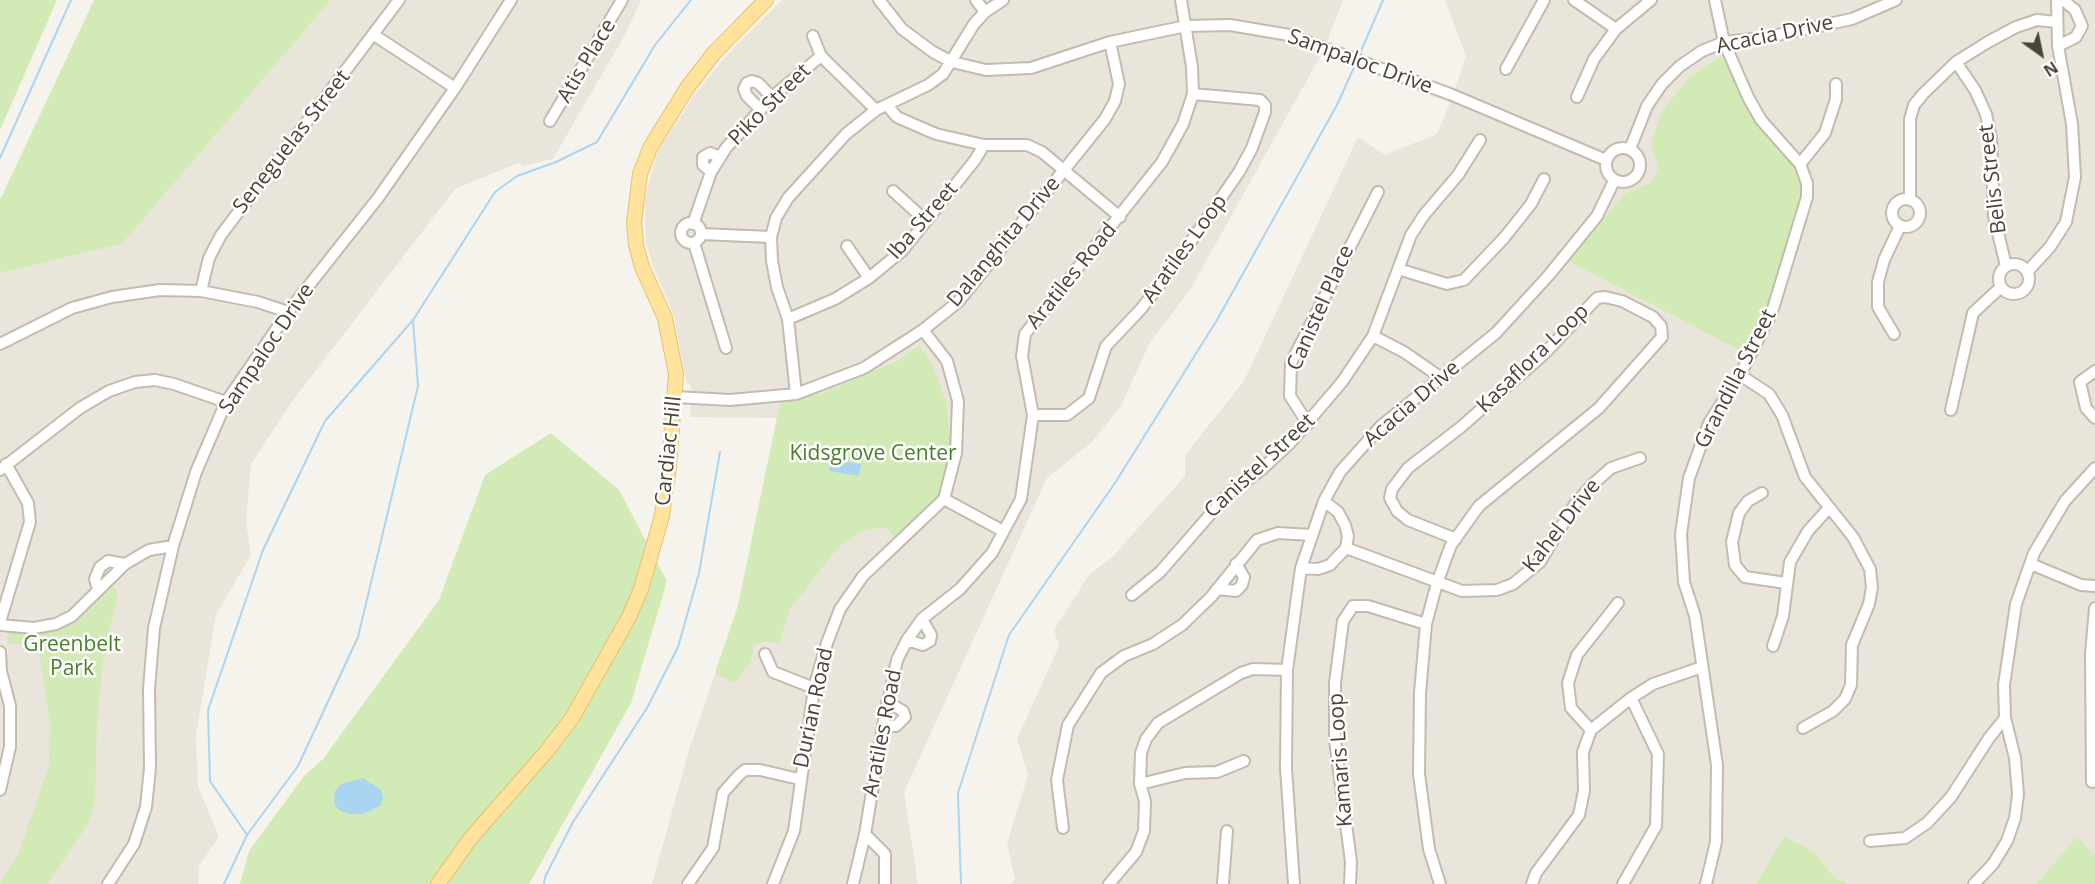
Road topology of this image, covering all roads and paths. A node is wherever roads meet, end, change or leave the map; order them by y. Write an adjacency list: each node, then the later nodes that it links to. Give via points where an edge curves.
1 (399, 0): 20 (street, Seneguelas Street)
2 (511, 0): 30 (street, Sampaloc Drive)
3 (622, 0): 37 (street, Atis Place)
4 (766, 0): 74 (main road, Cardiac Hill, via 714,53 687,88 650,148 640,174 635,205 636,245 665,318 676,374)
5 (879, 0): 26 (street, Sampaloc Drive, via 902,29)
6 (976, 0): 16 (street)
7 (1003, 0): 16 (street)
8 (1181, 0): 18 (street, Aratiles Road)
9 (1544, 0): 28 (street)
10 (1574, 0): 19 (street)
11 (1651, 0): 19 (street)
12 (1715, 0): 23 (street, Grandilla Street)
13 (1896, 0): 23 (street, Acacia Drive, via 1852,19 1763,39)
14 (2057, 0): 17 (street)
15 (2063, 0): 24 (street, via 2075,10 2082,26 2076,37)
16 (985, 12): 26 (street)
17 (2057, 22): 24 (street); 27 (street, via 2037,20 2016,27)
18 (1186, 26): 22 (street, Sampaloc Drive); 31 (street, Aratiles Road); 41 (street, Sampaloc Drive, via 1253,28 1289,34 1450,94)
19 (1616, 29): 33 (street, via 1594,59)
20 (374, 35): 30 (street); 62 (street, Seneguelas Street, via 221,235 209,258)
21 (813, 36): 25 (street)
22 (1110, 42): 26 (street, Sampaloc Drive, via 1041,65 1009,70 986,70); 43 (street, Dalanghita Drive, via 1119,84 1115,101)
23 (1724, 42): 40 (street, Acacia Drive, via 1680,66 1662,84 1647,106); 42 (street, Grandilla Street, via 1761,120)
24 (2058, 46): 59 (street, via 2072,124 2075,177 2066,222)
25 (821, 56): 32 (street, Piko Street); 36 (street)
26 (952, 62): 34 (street, via 944,74)
27 (1956, 62): 48 (street, via 1914,105 1910,119); 57 (street, Belis Street, via 1986,114 1994,216)
28 (1506, 69)
29 (1836, 84): 42 (street, via 1836,99 1825,133)
30 (455, 88): 63 (street, Sampaloc Drive, via 378,198)
31 (1193, 94): 49 (street, Aratiles Road, via 1174,142); 77 (street, Aratiles Loop, via 1260,99 1265,105 1264,112 1252,148 1172,269 1107,346 1089,398 1067,415)
32 (772, 97): 35 (street, Piko Street); 35 (street, via 758,83 747,83 747,96)
33 (1577, 97)
34 (887, 105): 36 (street); 39 (street, via 897,117 913,125)
35 (760, 109): 51 (street, Piko Street, via 711,172)
36 (876, 110): 54 (street, via 846,134 788,198 776,218)
37 (550, 121)
38 (1480, 140): 58 (street, Canistel Street, via 1458,176 1411,235)
39 (984, 145): 43 (street, via 1027,145); 50 (street, Iba Street)
40 (1630, 150): 41 (street, via 1615,150); 45 (street, via 1640,160 1637,176 1624,183)
41 (1606, 160): 45 (street, via 1607,172)
42 (1800, 164): 71 (street, Grandilla Street, via 1807,197 1772,312)
43 (1065, 170): 49 (street); 65 (street, Dalanghita Drive, via 958,302)
44 (1544, 179): 58 (street, via 1531,204 1464,280 1447,284)
45 (1614, 181): 72 (street, Acacia Drive, via 1597,216 1549,275 1496,333)
46 (893, 191): 50 (street)
47 (1378, 192): 79 (street, Canistel Place, via 1291,363 1290,396)
48 (1910, 200): 52 (street, via 1899,202 1893,209 1893,217); 52 (street, via 1918,206 1919,219 1912,225)
49 (1120, 217): 77 (street, Aratiles Road, via 1025,334 1022,356)
50 (926, 221): 60 (street, Iba Street, via 903,250)
51 (693, 224): 53 (street); 55 (street, via 684,227 681,234 687,242)
52 (1900, 226): 66 (street, via 1884,260 1878,289 1878,307)
53 (701, 234): 54 (street); 55 (street)
54 (771, 237): 64 (street, via 777,287)
55 (694, 243): 69 (street)
56 (847, 246): 60 (street)
57 (2006, 266): 59 (street, via 2018,265); 61 (street, via 2000,273)
58 (1398, 269): 67 (street, Canistel Street)
59 (2027, 272): 61 (street, via 2029,282 2024,291 2014,295)
60 (869, 278): 64 (street, Iba Street, via 835,300)
61 (2001, 287): 76 (street, via 1973,313)
62 (201, 291): 63 (street); 68 (street, via 160,290 112,297 72,308)
63 (288, 312): 75 (street, Sampaloc Drive)
64 (788, 319): 73 (street)
65 (923, 330): 73 (street, Dalanghita Drive, via 864,368); 84 (street, via 947,361 958,401 957,453)
66 (1894, 334)
67 (1373, 336): 72 (street); 79 (street, Canistel Street)
68 (0, 344)
69 (726, 348)
70 (2095, 371): 78 (street, via 2080,382 2086,408)
71 (1740, 375): 86 (street, via 1769,394 1782,415 1805,477); 109 (street, Grandilla Street, via 1709,423 1689,478 1681,534 1684,582 1695,616)
72 (1440, 377): 85 (street, Acacia Drive, via 1381,426 1340,472)
73 (796, 394): 74 (street, Dalanghita Drive, via 730,400)
74 (675, 397): 128 (main road, Cardiac Hill, via 662,516 629,617 572,718 470,839)
75 (226, 402): 81 (street, via 174,384 155,380 135,382 80,408); 90 (street, Sampaloc Drive, via 196,472)
76 (1951, 410)
77 (1033, 415): 87 (street, Aratiles Road, via 1021,499)
78 (2095, 418)
79 (1308, 424): 99 (street, Canistel Street, via 1262,469 1220,501 1160,572)
80 (1640, 458): 95 (street, Kahel Drive, via 1611,468 1592,485 1575,504 1540,562 1513,584 1478,592)
81 (3, 467): 103 (street, via 22,488 30,522)
82 (2095, 468): 93 (street, via 2065,501)
83 (1762, 493): 96 (street, via 1739,513 1732,542 1735,565 1745,577)
84 (944, 500): 87 (street); 111 (street, Durian Road, via 863,576 840,609)
85 (1324, 501): 88 (street, Acacia Drive); 91 (street, via 1338,512 1345,525)
86 (1828, 509): 96 (street, via 1808,531 1790,562); 116 (street, via 1865,557 1872,587 1852,645 1853,671 1845,699 1821,720)
87 (1003, 531): 102 (street, Aratiles Road, via 992,553 960,589)
88 (1312, 535): 92 (street, via 1278,533 1257,540); 94 (street, Acacia Drive)
89 (1456, 539): 89 (street, Kasaflora Loop, via 1479,506 1575,429 1620,386 1662,337 1661,326 1653,317 1622,301 1597,298 1544,354 1408,468 1392,489 1390,498 1397,511); 95 (street, Kasaflora Loop)
90 (173, 546): 103 (street, via 148,550 125,564 112,561 100,567 94,579 98,589 72,616 57,624 34,628); 127 (street, Sampaloc Drive, via 154,628 146,807 134,844)
91 (1346, 548): 94 (street, via 1330,565); 95 (street, Kahel Drive)
92 (1236, 564): 98 (street); 98 (street, via 1244,577 1242,585 1236,591)
93 (2031, 564): 97 (street, via 2081,585); 114 (street, via 2016,604 2008,646)
94 (1301, 568): 110 (street, Acacia Drive)
95 (1437, 583): 104 (street)
96 (1786, 583): 106 (street, via 1783,616)
97 (2095, 586)
98 (1217, 589): 123 (street, via 1182,625 1101,673 1082,700 1068,725 1057,780)
99 (1132, 595)
100 (1618, 603): 117 (street, via 1578,655 1568,683 1571,708)
101 (2095, 608): 120 (street, via 2091,654)
102 (922, 619): 105 (street, Aratiles Road); 105 (street, via 930,641 923,645)
103 (0, 623)
104 (1426, 624): 136 (street, Kamaris Loop, via 1368,606 1353,606 1343,621 1335,683 1335,740 1351,862); 137 (street, via 1419,774 1429,849)
105 (907, 640): 113 (street, Aratiles Road, via 897,660)
106 (1773, 646)
107 (0, 652): 122 (street, via 10,706 10,747)
108 (765, 654): 111 (street, via 773,672)
109 (1702, 668): 112 (street, via 1653,684); 140 (street, Grandilla Street, via 1717,765 1716,842)
110 (1287, 670): 121 (street, via 1253,669 1241,673 1158,723 1141,753); 135 (street, Acacia Drive, via 1286,768)
111 (814, 688): 119 (street, Durian Road)
112 (1631, 698): 117 (street); 139 (street, via 1658,754 1656,826)
113 (887, 702): 115 (street, Aratiles Road); 115 (street, via 903,711 905,717 896,726)
114 (2005, 718): 126 (street, via 1951,797 1926,823 1905,838); 141 (street, via 2016,767 2015,818 1993,864)
115 (883, 726): 125 (street, Aratiles Road)
116 (1803, 728)
117 (1591, 730): 138 (street, via 1583,752 1584,791 1579,815)
118 (1244, 761): 121 (street, via 1217,771 1185,773)
119 (799, 779): 129 (street, via 760,770 745,770 738,776 723,794 713,848); 130 (street, Durian Road, via 794,831)
120 (2092, 782)
121 (1140, 784): 133 (street, via 1145,801 1144,831 1137,852)
122 (0, 790)
123 (1063, 828)
124 (1227, 831): 134 (street)
125 (865, 834): 131 (street, Aratiles Road); 132 (street, via 885,854)
126 (1870, 841)
127 (108, 884)
128 (438, 884)
129 (688, 884)
130 (773, 884)
131 (853, 884)
132 (885, 884)
133 (1109, 884)
134 (1223, 884)
135 (1294, 884)
136 (1350, 884)
137 (1440, 884)
138 (1532, 884)
139 (1623, 884)
140 (1706, 884)
141 (1974, 884)

